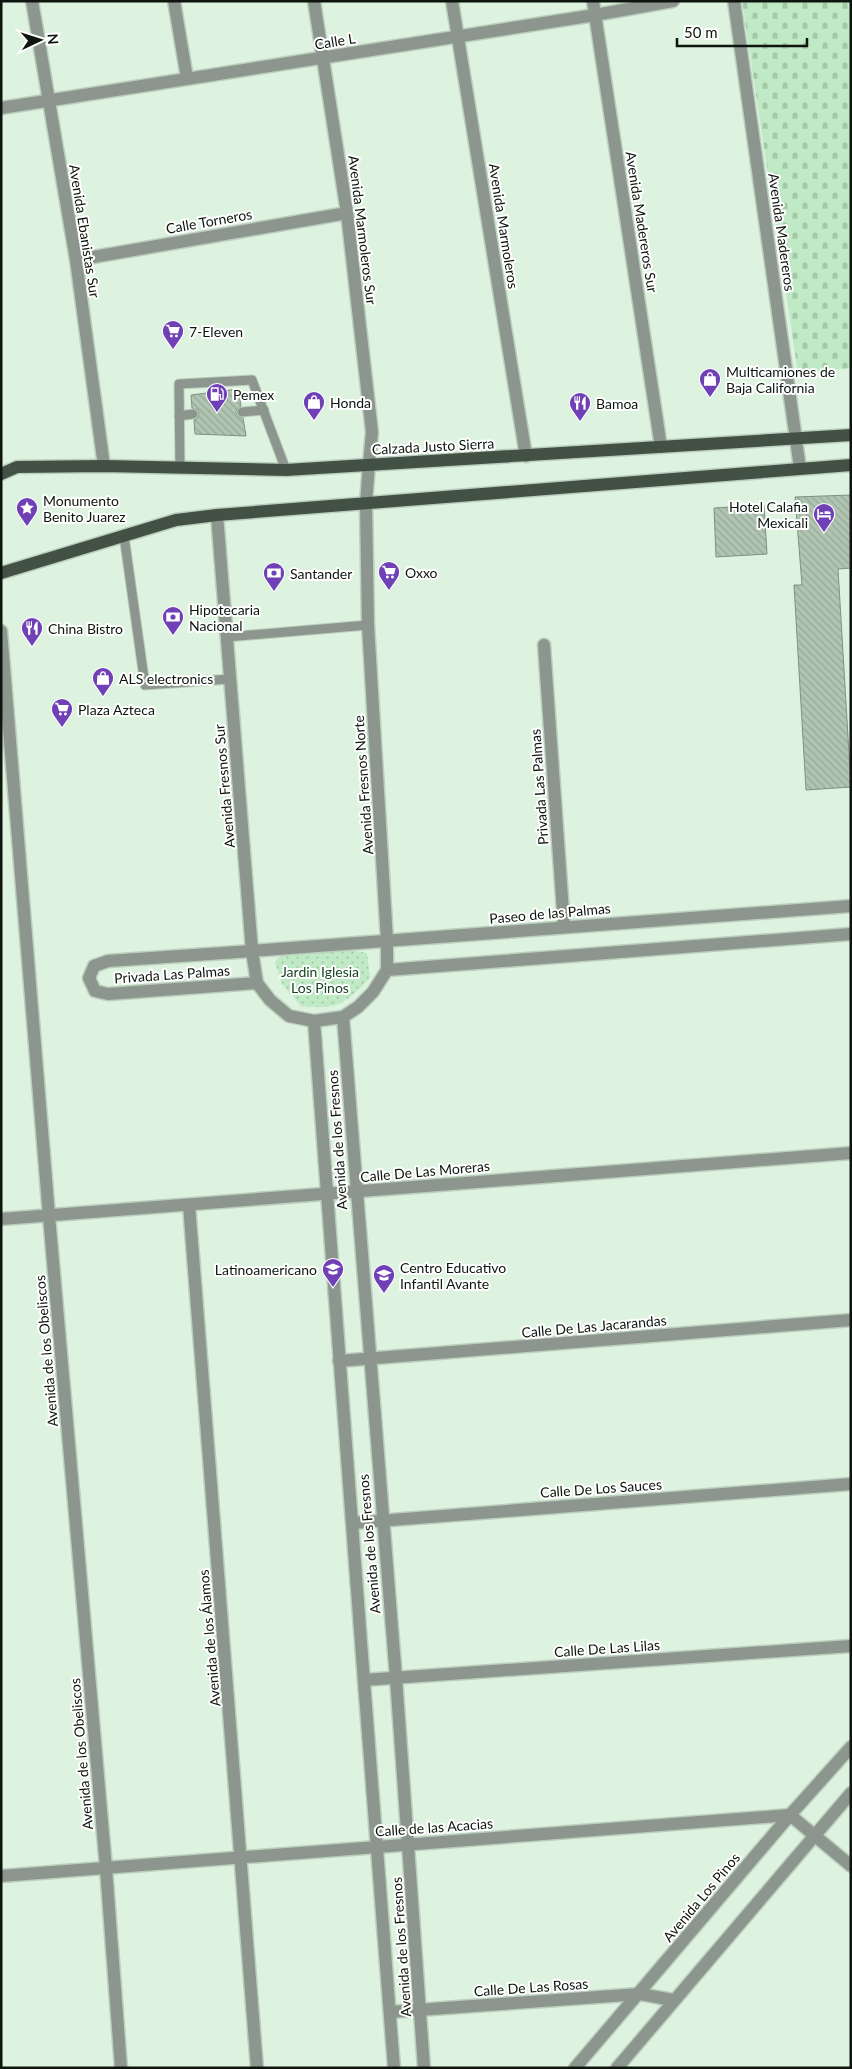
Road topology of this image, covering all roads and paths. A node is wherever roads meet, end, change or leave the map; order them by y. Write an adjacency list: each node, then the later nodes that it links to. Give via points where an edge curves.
1 (32, 1): 12 (street, Avenida Ebanistas Sur)
2 (174, 1): 11 (street)
3 (314, 1): 10 (street, Avenida Marmoleros Sur)
4 (452, 1): 9 (street, Avenida Marmoleros)
5 (593, 1): 8 (street, Avenida Madereros Sur)
6 (673, 1): 8 (street, Calle L)
7 (734, 1): 21 (street, Avenida Madereros)
8 (595, 15): 9 (street, Calle L); 22 (street, Avenida Madereros Sur)
9 (457, 36): 10 (street, Calle L); 23 (street, Avenida Marmoleros)
10 (323, 58): 11 (street, Calle L); 14 (street, Avenida Marmoleros Sur)
11 (187, 78): 12 (street, Calle L)
12 (48, 100): 13 (street, Calle L); 15 (street, Avenida Ebanistas Sur)
13 (1, 108)
14 (347, 213): 15 (street, Calle Torneros); 24 (street, Avenida Marmoleros Sur, via 372,432)
15 (76, 260): 26 (street, Avenida Ebanistas Sur)
16 (264, 410): 17 (lane); 19 (lane, via 252,380 179,384); 29 (lane)
17 (242, 412)
18 (193, 414): 19 (lane)
19 (179, 416): 28 (lane)
20 (851, 435): 21 (main road, Calzada Justo Sierra)
21 (797, 439): 22 (main road, Calzada Justo Sierra); 27 (street, Avenida Madereros)
22 (661, 446): 23 (main road, Calzada Justo Sierra)
23 (526, 456): 24 (main road, Calzada Justo Sierra)
24 (369, 464): 29 (main road, Calzada Justo Sierra); 31 (street, Avenida Marmoleros Sur)
25 (851, 465): 27 (main road)
26 (104, 466): 28 (main road, Calzada Justo Sierra); 30 (main road, Calzada Justo Sierra, via 17,467)
27 (800, 468): 31 (main road)
28 (180, 469): 29 (main road, Calzada Justo Sierra)
29 (286, 470)
30 (1, 474)
31 (366, 504): 32 (main road); 35 (street, Avenida Fresnos Norte)
32 (217, 515): 33 (main road, via 176,520); 37 (street, Avenida Fresnos Sur)
33 (124, 536): 34 (main road); 39 (lane, via 145,685)
34 (1, 572)
35 (368, 625): 37 (lane); 43 (street, Avenida Fresnos Norte)
36 (1, 631): 53 (street, Avenida de los Obeliscos)
37 (227, 637): 39 (street, Avenida Fresnos Sur)
38 (544, 646): 41 (street, Privada Las Palmas)
39 (230, 680): 44 (street, Avenida Fresnos Sur)
40 (851, 906): 41 (street, Paseo de las Palmas)
41 (564, 926): 43 (street, Paseo de las Palmas)
42 (851, 934): 45 (street)
43 (387, 941): 44 (street, Paseo de las Palmas); 45 (street, Avenida Fresnos Norte)
44 (252, 951): 46 (street, Avenida Fresnos Sur); 46 (street, Privada Las Palmas, via 108,961 94,966 89,978 95,991 108,994)
45 (387, 970): 47 (street, via 373,992)
46 (257, 982): 48 (street, Avenida Fresnos Sur, via 270,1000 289,1016)
47 (342, 1018): 48 (street); 50 (street, Avenida de los Fresnos)
48 (314, 1021): 51 (street, Avenida de los Fresnos)
49 (851, 1153): 50 (street, Calle De Las Moreras)
50 (356, 1192): 51 (street, Calle De Las Moreras); 56 (street, Avenida de los Fresnos)
51 (326, 1194): 52 (street, Calle De Las Moreras); 57 (street, Avenida de los Fresnos)
52 (189, 1205): 53 (street, Calle De Las Moreras); 70 (street, Avenida de los Álamos)
53 (49, 1216): 54 (street, Calle De Las Moreras); 72 (street, Avenida de los Obeliscos)
54 (1, 1220)
55 (851, 1320): 56 (street, Calle De Las Jacarandas)
56 (369, 1359): 57 (street, Calle De Las Jacarandas); 59 (street, Avenida de los Fresnos)
57 (339, 1361): 60 (street, Avenida de los Fresnos)
58 (851, 1484): 59 (street, Calle De Los Sauces)
59 (382, 1520): 60 (street, Calle De Los Sauces); 62 (street, Avenida de los Fresnos)
60 (353, 1522): 63 (street, Avenida de los Fresnos)
61 (851, 1646): 62 (street, Calle De Las Lilas)
62 (396, 1678): 63 (street, Calle De Las Lilas); 68 (street, Avenida de los Fresnos)
63 (364, 1680): 69 (street, Avenida de los Fresnos)
64 (851, 1747): 66 (street, Avenida Los Pinos)
65 (851, 1793): 67 (street)
66 (790, 1814): 67 (street); 68 (street, Calle de las Acacias); 74 (street, Avenida Los Pinos)
67 (815, 1836): 71 (street); 75 (street)
68 (408, 1844): 69 (street, Calle de las Acacias); 76 (street, Avenida de los Fresnos)
69 (378, 1846): 70 (street, Calle de las Acacias); 77 (street, Avenida de los Fresnos)
70 (241, 1857): 72 (street, Calle de las Acacias); 79 (street, Avenida de los Álamos)
71 (851, 1866)
72 (106, 1868): 73 (street, Calle de las Acacias); 78 (street, Avenida de los Obeliscos)
73 (1, 1876)
74 (640, 1994): 75 (street, Calle De Las Rosas); 76 (street, Calle De Las Rosas); 82 (street, Avenida Los Pinos)
75 (674, 2000): 83 (street)
76 (420, 2010): 77 (street, Calle De Las Rosas); 81 (street, Avenida de los Fresnos)
77 (390, 2012): 80 (street, Avenida de los Fresnos)
78 (121, 2068)
79 (257, 2068)
80 (394, 2068)
81 (424, 2068)
82 (575, 2068)
83 (617, 2068)

